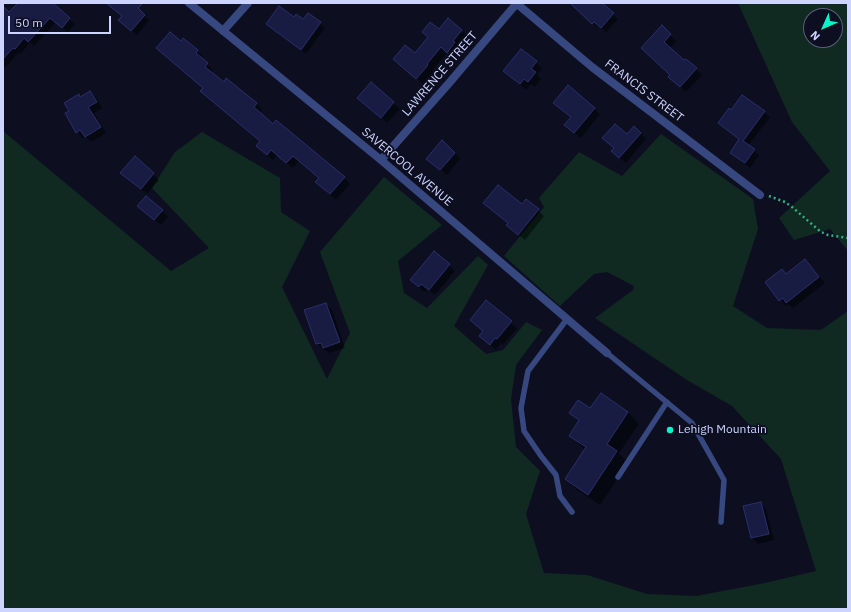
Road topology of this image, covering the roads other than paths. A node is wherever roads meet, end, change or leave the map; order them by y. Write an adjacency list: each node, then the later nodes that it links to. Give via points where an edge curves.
1 (189, 3): 4 (street, SAVERCOOL AVENUE)
2 (248, 3): 4 (street)
3 (516, 3): 5 (street, LAWRENCE STREET); 6 (street, FRANCIS STREET, via 592,66)
4 (223, 30): 5 (street, SAVERCOOL AVENUE)
5 (381, 160): 7 (street, SAVERCOOL AVENUE)
6 (760, 195)
7 (567, 319): 8 (street, SAVERCOOL AVENUE); 11 (lane, via 528,371 522,408 524,431 556,475 560,496)
8 (607, 353): 9 (lane)
9 (668, 402): 10 (lane); 12 (lane, via 692,423 724,480)
10 (618, 477)
11 (572, 512)
12 (721, 522)

